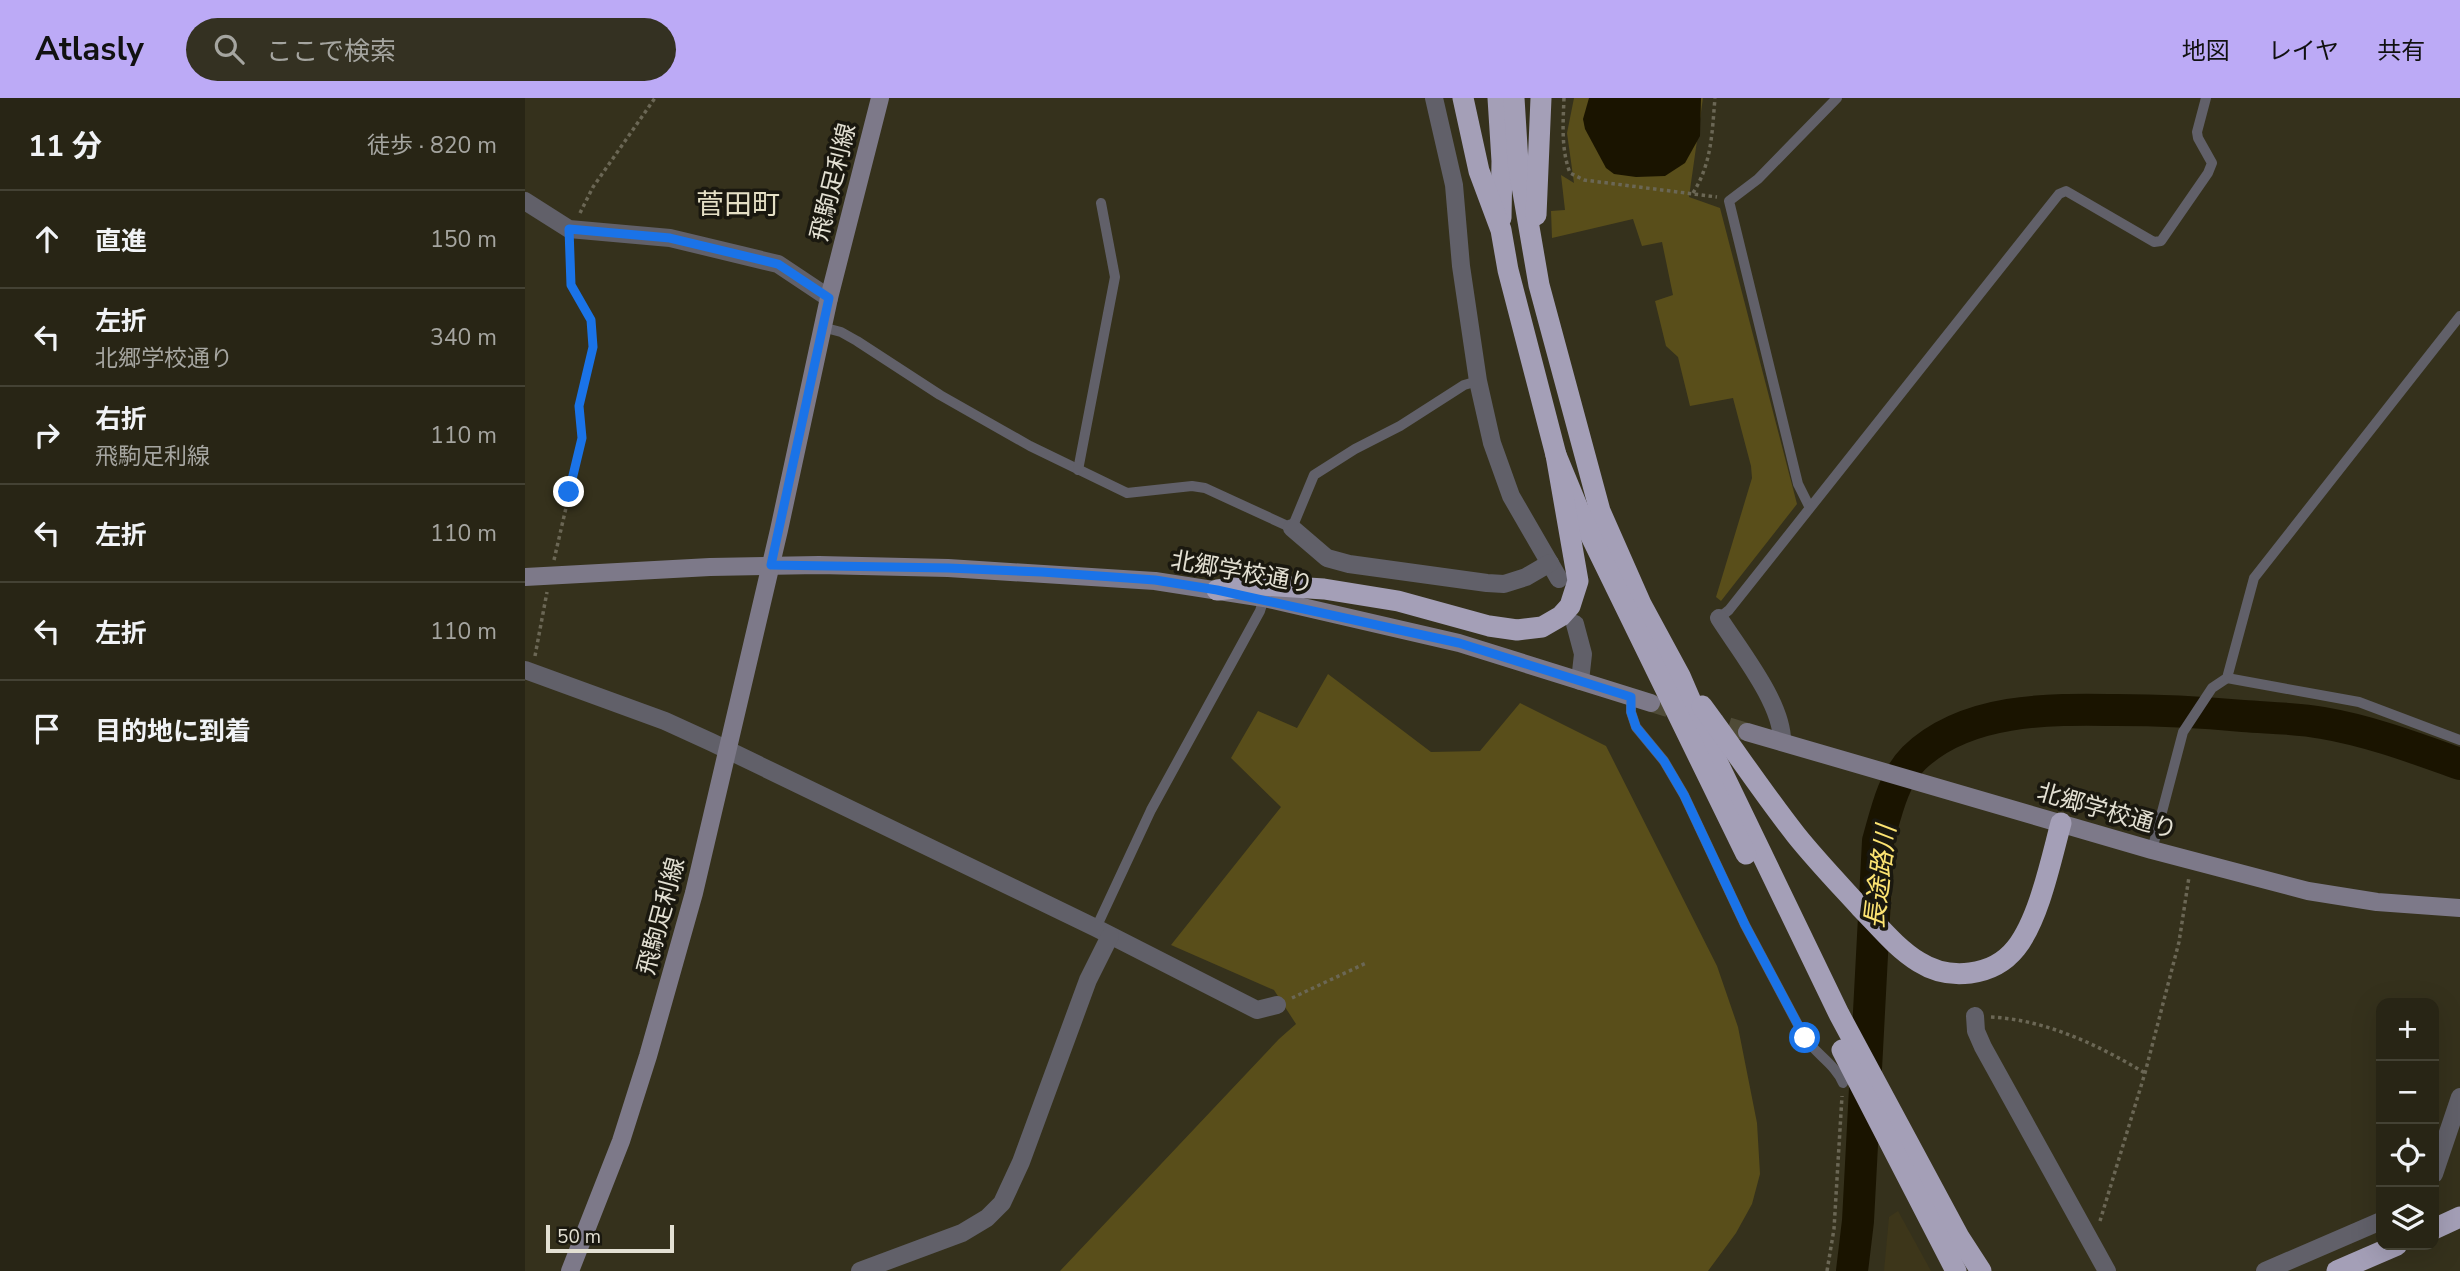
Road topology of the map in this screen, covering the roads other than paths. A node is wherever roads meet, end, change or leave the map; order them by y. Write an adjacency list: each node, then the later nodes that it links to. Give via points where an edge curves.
1 (880, 98): 13 (street, 飛駒足利線)
2 (1434, 98): 16 (street, via 1454,185)
3 (1463, 98): 11 (highway, via 1479,171)
4 (1499, 98): 11 (highway)
5 (1514, 98): 12 (highway, via 1518,163)
6 (1541, 98): 12 (highway)
7 (1837, 98): 19 (lane, via 1758,179 1729,201 1798,484)
8 (2206, 98): 19 (lane, via 2197,138 2213,163 2161,241 2154,243 2066,191 2059,194)
9 (525, 201): 13 (street, via 569,229 670,238 778,264)
10 (1101, 203): 18 (lane, via 1115,277)
11 (1501, 230): 17 (highway)
12 (1533, 250): 30 (highway, via 1600,511 1641,604)
13 (829, 298): 15 (street, 飛駒足利線)
14 (2460, 316): 31 (lane, via 2254,578)
15 (822, 327): 18 (lane, via 841,332 940,394); 22 (street, 飛駒足利線)
16 (1478, 381): 20 (lane, via 1314,475); 21 (street, via 1498,465)
17 (1556, 455): 25 (highway, via 1578,580 1570,606 1542,627 1489,626 1398,601 1324,589 1261,585); 45 (highway, via 1582,518)
18 (1078, 470): 20 (lane, via 1127,494 1205,488)
19 (1809, 506): 27 (lane)
20 (1292, 527): 21 (street, via 1327,558 1349,564 1487,583 1516,581)
21 (1550, 563): 24 (street)
22 (771, 565): 23 (street); 25 (street, 北郷学校通り, via 1042,572 1155,580); 38 (street, 飛駒足利線)
23 (525, 577)
24 (1559, 579)
25 (1217, 590): 26 (street, 北郷学校通り)
26 (1264, 598): 32 (street, 北郷学校通り, via 1459,643); 42 (lane, via 1151,810)
27 (1719, 618): 37 (street, via 1777,710)
28 (1575, 625): 32 (street, via 1583,654)
29 (528, 671): 38 (street)
30 (1680, 676): 39 (highway, via 1797,837 1888,937 1920,962 1966,974 2004,959 2014,950 2034,914); 45 (highway)
31 (2227, 678): 36 (lane, via 2359,702); 40 (lane, via 2212,688 2183,732)
32 (1580, 681): 33 (street, 北郷学校通り)
33 (1631, 697): 34 (street, 北郷学校通り); 46 (lane, via 1636,727 1684,795 1805,1038)
34 (1651, 703)
35 (1747, 732): 37 (street, 北郷学校通り)
36 (2460, 740)
37 (1782, 743): 39 (street, 北郷学校通り)
38 (727, 750): 42 (street); 55 (street, 飛駒足利線, via 694,893 648,1056 621,1141)
39 (2061, 823): 40 (street, 北郷学校通り)
40 (2152, 850): 41 (street, 北郷学校通り, via 2308,891)
41 (2460, 908)
42 (1103, 932): 43 (street, via 1257,1010); 56 (street, via 1002,1203 962,1233)
43 (1277, 1004)
44 (1975, 1016): 59 (street, via 1976,1031 1989,1058)
45 (1835, 1020): 48 (highway)
46 (1843, 1083)
47 (2460, 1097): 49 (street)
48 (1891, 1129): 57 (highway); 58 (highway)
49 (2439, 1159)
50 (2460, 1217): 52 (highway)
51 (2376, 1223): 60 (street)
52 (2439, 1227)
53 (2385, 1250): 61 (highway)
54 (2399, 1250): 62 (highway)
55 (570, 1271)
56 (860, 1271)
57 (1956, 1271)
58 (1981, 1271)
59 (2107, 1271)
60 (2265, 1271)
61 (2337, 1271)
62 (2367, 1271)

